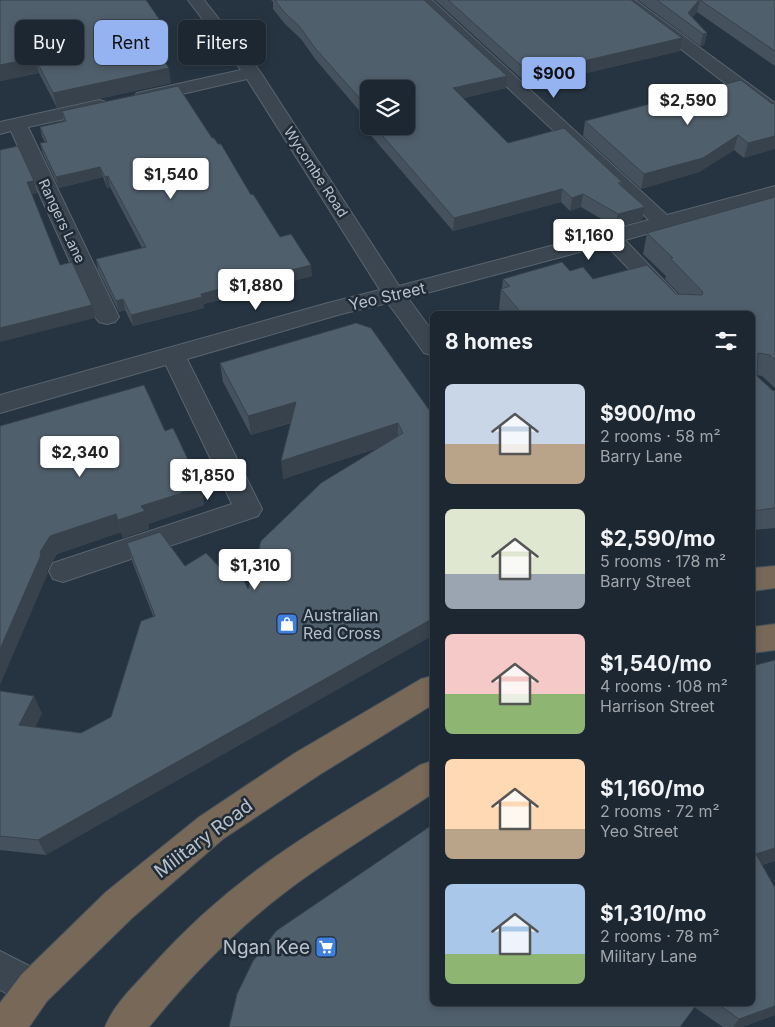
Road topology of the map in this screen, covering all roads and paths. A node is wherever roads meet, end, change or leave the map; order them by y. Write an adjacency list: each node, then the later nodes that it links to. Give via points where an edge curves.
1 (196, 0): 4 (street, Wycombe Road)
2 (422, 0): 8 (street)
3 (625, 0): 5 (street)
4 (252, 73): 6 (street); 10 (street, Wycombe Road)
5 (775, 112)
6 (8, 126): 12 (street, Rangers Lane)
7 (775, 192): 8 (street, Yeo Street)
8 (663, 222): 9 (street, Yeo Street)
9 (609, 236): 10 (street, Yeo Street); 11 (street)
10 (394, 295): 13 (street, Wycombe Road); 14 (street, Yeo Street)
11 (682, 311)
12 (107, 317)
13 (430, 344)
14 (173, 354): 15 (street, Yeo Street); 16 (street, via 248,509)
15 (0, 404)
16 (63, 571)
17 (775, 577): 18 (highway)
18 (755, 580)
19 (775, 637): 20 (highway)
20 (755, 640)
21 (430, 690): 24 (highway, Military Road, via 307,764 211,828 119,905)
22 (430, 777): 26 (highway, via 249,898 207,935)
23 (0, 970): 24 (street)
24 (34, 988): 25 (highway, Military Road)
25 (6, 1027)
26 (124, 1027)

